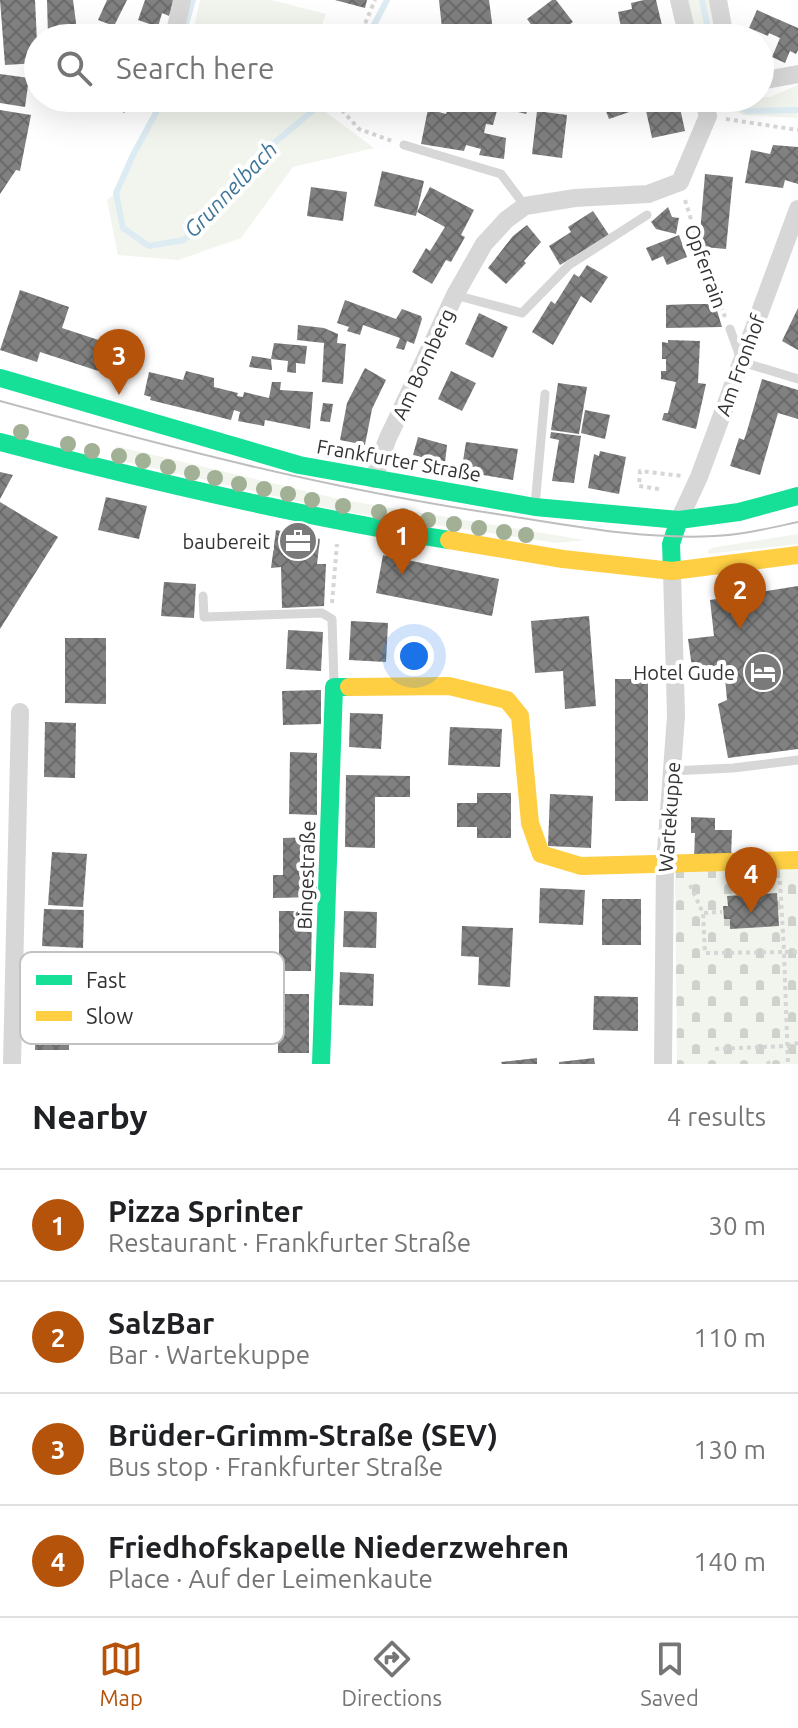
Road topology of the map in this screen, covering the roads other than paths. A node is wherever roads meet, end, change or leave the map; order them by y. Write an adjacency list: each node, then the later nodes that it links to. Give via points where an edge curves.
1 (182, 0): 4 (street)
2 (679, 0): 5 (street)
3 (718, 0): 6 (street)
4 (177, 24)
5 (685, 24)
6 (722, 24)
7 (798, 74): 8 (street)
8 (774, 78)
9 (704, 112): 11 (street, via 680,182 648,194)
10 (404, 145): 11 (lane, via 501,174)
11 (525, 206): 14 (street, Am Bornberg, via 484,244)
12 (798, 209): 16 (street, Am Fronhof)
13 (647, 215): 14 (lane, Am Bornberg, via 569,265 522,313)
14 (455, 295): 21 (street, Am Bornberg)
15 (730, 329): 16 (lane, Opferrain)
16 (742, 362): 18 (lane); 24 (street, Am Fronhof)
17 (0, 378): 21 (main road, Frankfurter Straße, via 227,446)
18 (798, 379)
19 (545, 394): 23 (lane)
20 (0, 442): 26 (main road, via 342,523)
21 (374, 479): 23 (main road, Frankfurter Straße)
22 (798, 496): 24 (main road, Frankfurter Straße, via 739,512)
23 (535, 507): 24 (main road, Frankfurter Straße)
24 (679, 520): 26 (main road, via 671,544)
25 (798, 555): 26 (main road)
26 (672, 571): 31 (street, Wartekuppe)
27 (203, 596): 28 (lane, via 204,617 322,613 332,619)
28 (334, 687): 33 (main road, via 449,686 507,700 520,716 530,823 541,854 581,866); 36 (main road, Bingestraße)
29 (20, 712): 34 (street)
30 (798, 760): 31 (lane)
31 (672, 771): 33 (street, Wartekuppe)
32 (789, 860): 33 (main road)
33 (665, 865): 37 (street, Wartekuppe)
34 (7, 876): 35 (street)
35 (12, 1064)
36 (321, 1064)
37 (663, 1064)

